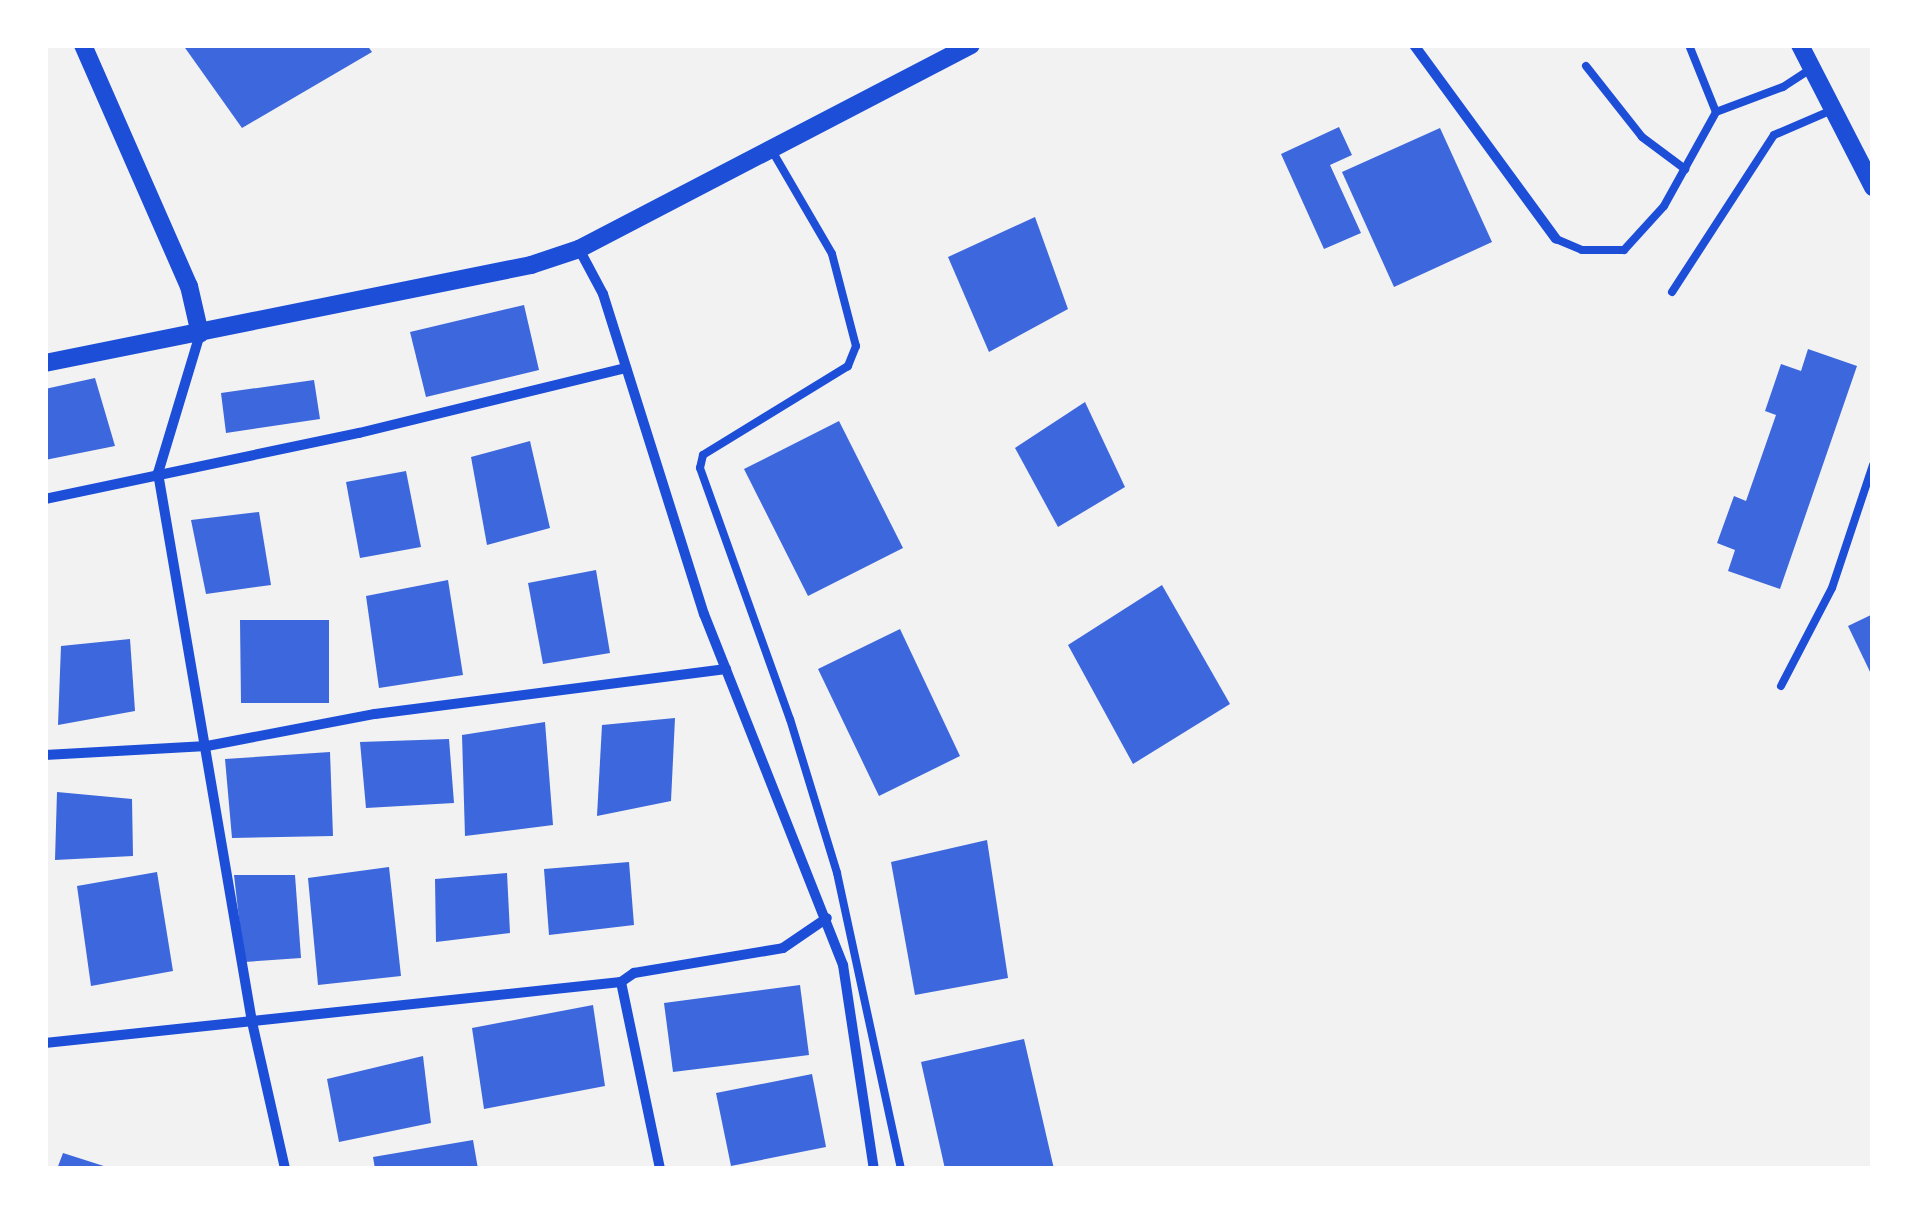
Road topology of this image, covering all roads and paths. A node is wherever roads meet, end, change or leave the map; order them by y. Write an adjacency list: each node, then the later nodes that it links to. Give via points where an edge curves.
1 (83, 45): 16 (street, via 181,268)
2 (972, 45): 10 (street)
3 (1414, 45): 13 (street)
4 (1689, 45): 9 (lane)
5 (1800, 45): 7 (street)
6 (1586, 66): 11 (lane, via 1642,136)
7 (1812, 68): 8 (street); 9 (lane)
8 (1832, 110): 12 (street); 15 (lane, via 1774,135)
9 (1716, 112): 11 (lane)
10 (772, 148): 14 (street); 33 (lane, via 832,254 856,346 848,366 703,456 700,468 790,719 836,874)
11 (1685, 168): 13 (lane, via 1664,206 1624,250 1582,250)
12 (1873, 188)
13 (1556, 239)
14 (579, 248): 16 (street, via 531,265); 18 (street)
15 (1672, 292)
16 (200, 334): 17 (street); 20 (street)
17 (45, 363)
18 (626, 368): 20 (street); 22 (street)
19 (1873, 465): 23 (lane, via 1832,588)
20 (158, 473): 21 (street); 24 (street)
21 (45, 499)
22 (726, 669): 24 (street, via 375,714); 26 (street)
23 (1781, 686)
24 (207, 746): 25 (street); 28 (street)
25 (45, 756)
26 (827, 918): 27 (street, via 783,948); 32 (street, via 843,965)
27 (620, 982): 28 (street, via 406,1000); 31 (street)
28 (252, 1022): 29 (street); 30 (street)
29 (45, 1043)
30 (285, 1169)
31 (660, 1169)
32 (874, 1169)
33 (902, 1169)

